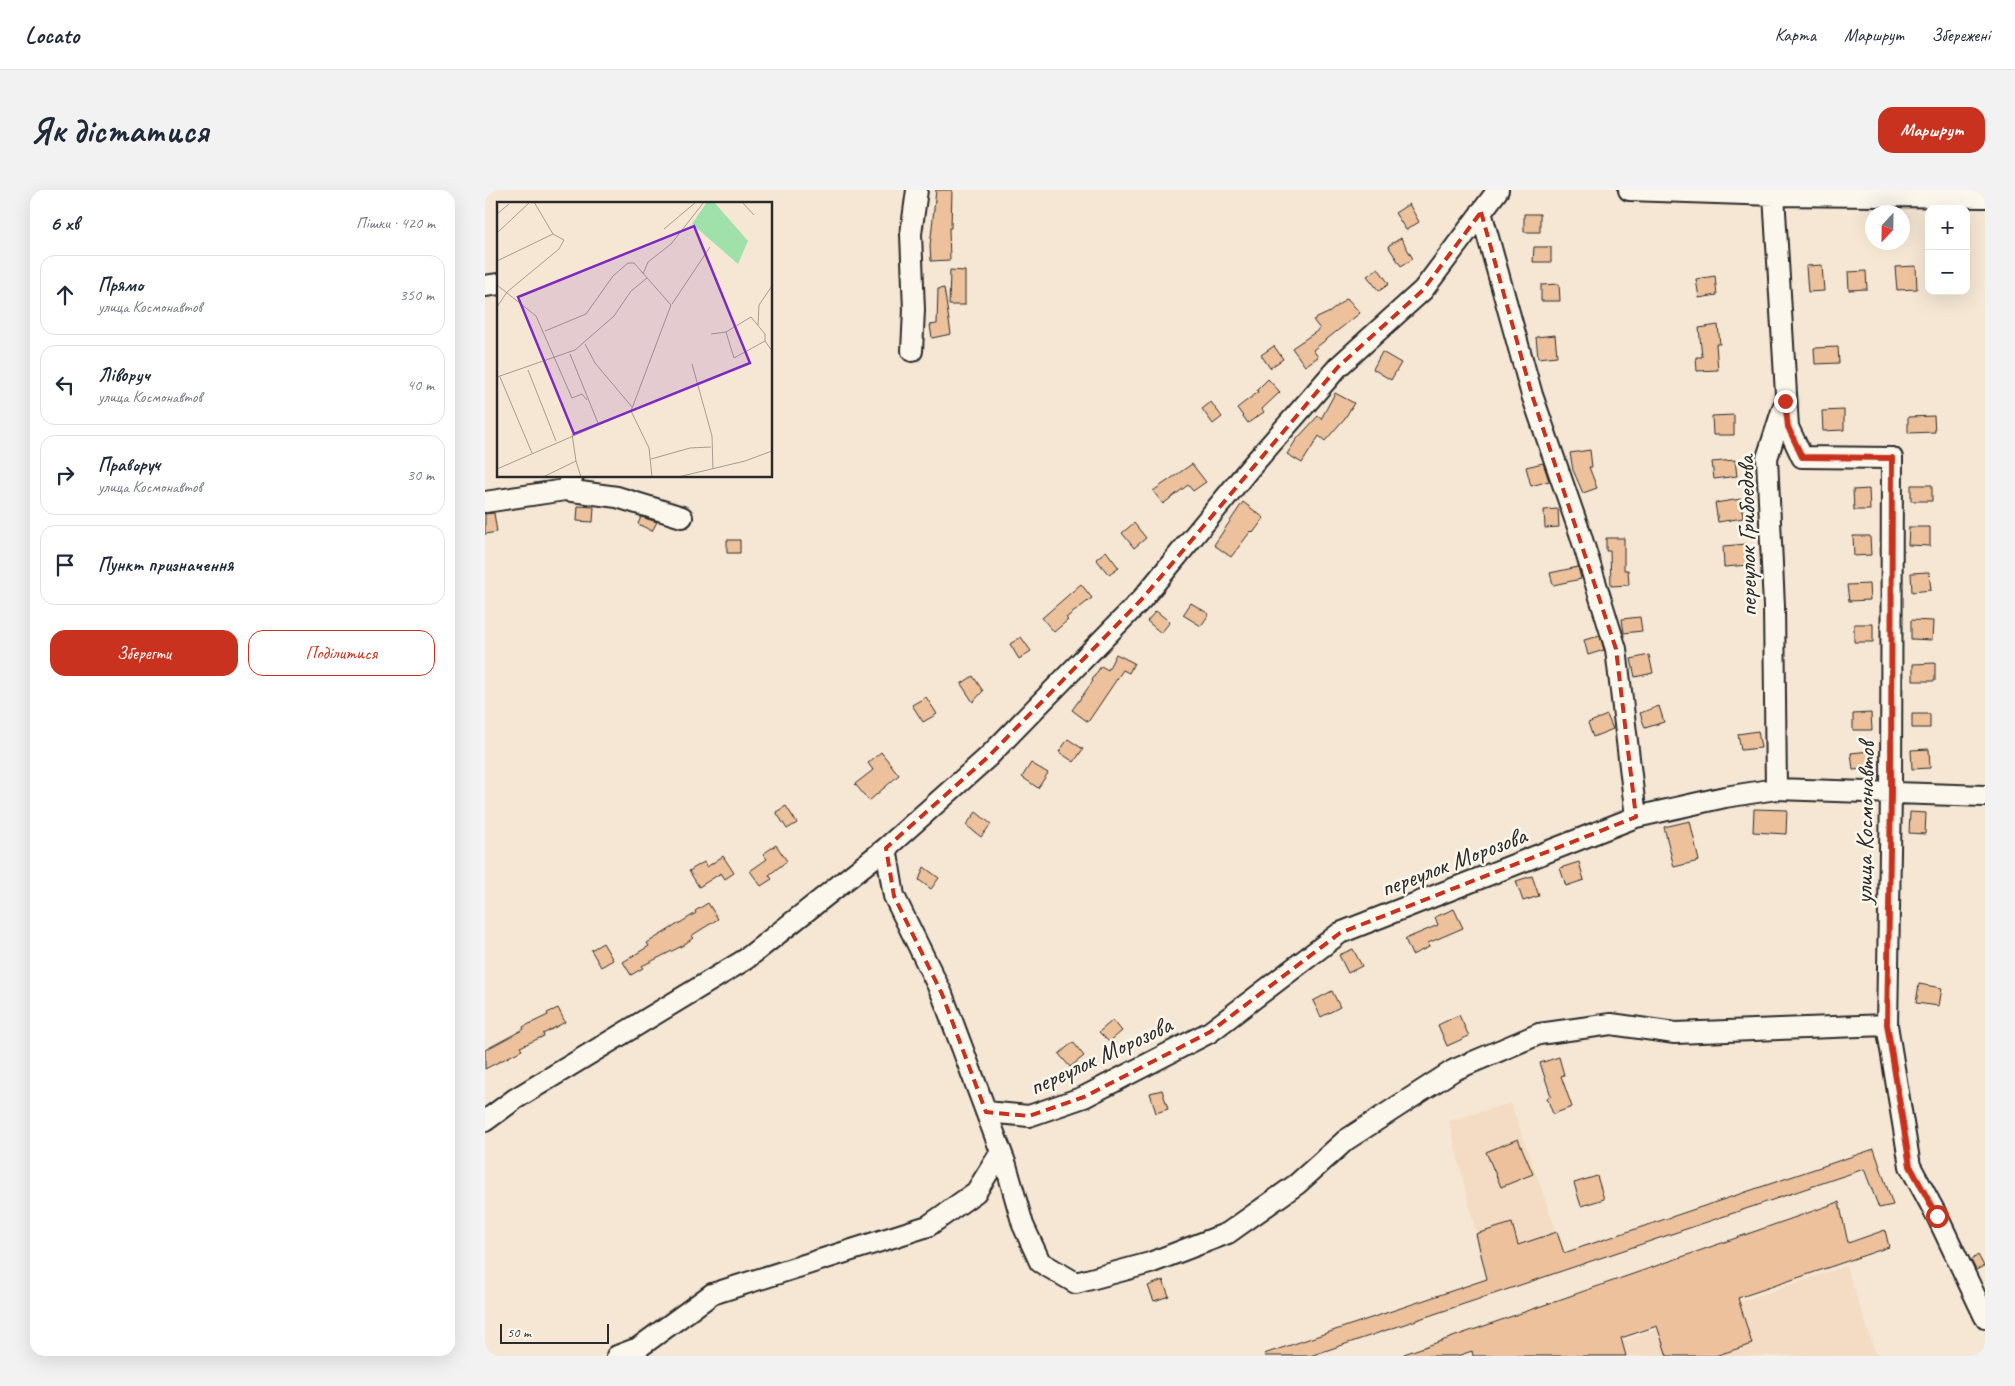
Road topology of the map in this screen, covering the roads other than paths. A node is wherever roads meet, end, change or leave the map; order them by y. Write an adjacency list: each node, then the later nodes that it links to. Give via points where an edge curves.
1 (917, 190): 7 (street, via 911,234)
2 (1498, 190): 6 (street)
3 (1629, 190): 4 (street)
4 (1774, 196): 5 (street); 8 (street, переулок Грибоедова)
5 (1985, 197)
6 (1481, 212): 15 (street, via 1533,395 1616,649); 16 (street, via 1423,290 1338,367 1142,598 988,757)
7 (912, 351)
8 (1785, 401): 12 (street, переулок Грибоедова, via 1767,458 1774,606); 13 (street, улица Космонавтов, via 1788,427 1802,457 1892,458)
9 (569, 483): 10 (street); 11 (street)
10 (485, 502)
11 (682, 516)
12 (1776, 789): 13 (street, переулок Морозова); 15 (street, переулок Морозова)
13 (1891, 794): 14 (street, переулок Морозова); 17 (street, улица Космонавтов)
14 (1985, 796)
15 (1636, 817): 18 (street, переулок Морозова, via 1340,932 1210,1032 1084,1097 1029,1116)
16 (886, 848): 18 (street, via 894,896 942,994); 19 (street, via 746,959)
17 (1887, 1024): 20 (street, via 1675,1033 1611,1024 1539,1034 1454,1070 1346,1140 1297,1184 1228,1233 1150,1264 1076,1283 1040,1262 1023,1225); 21 (street, улица Космонавтов, via 1910,1166)
18 (986, 1112): 20 (street)
19 (485, 1120)
20 (1001, 1152): 22 (street, via 976,1192 928,1226 712,1294 638,1348)
21 (1985, 1317)
22 (617, 1356)

